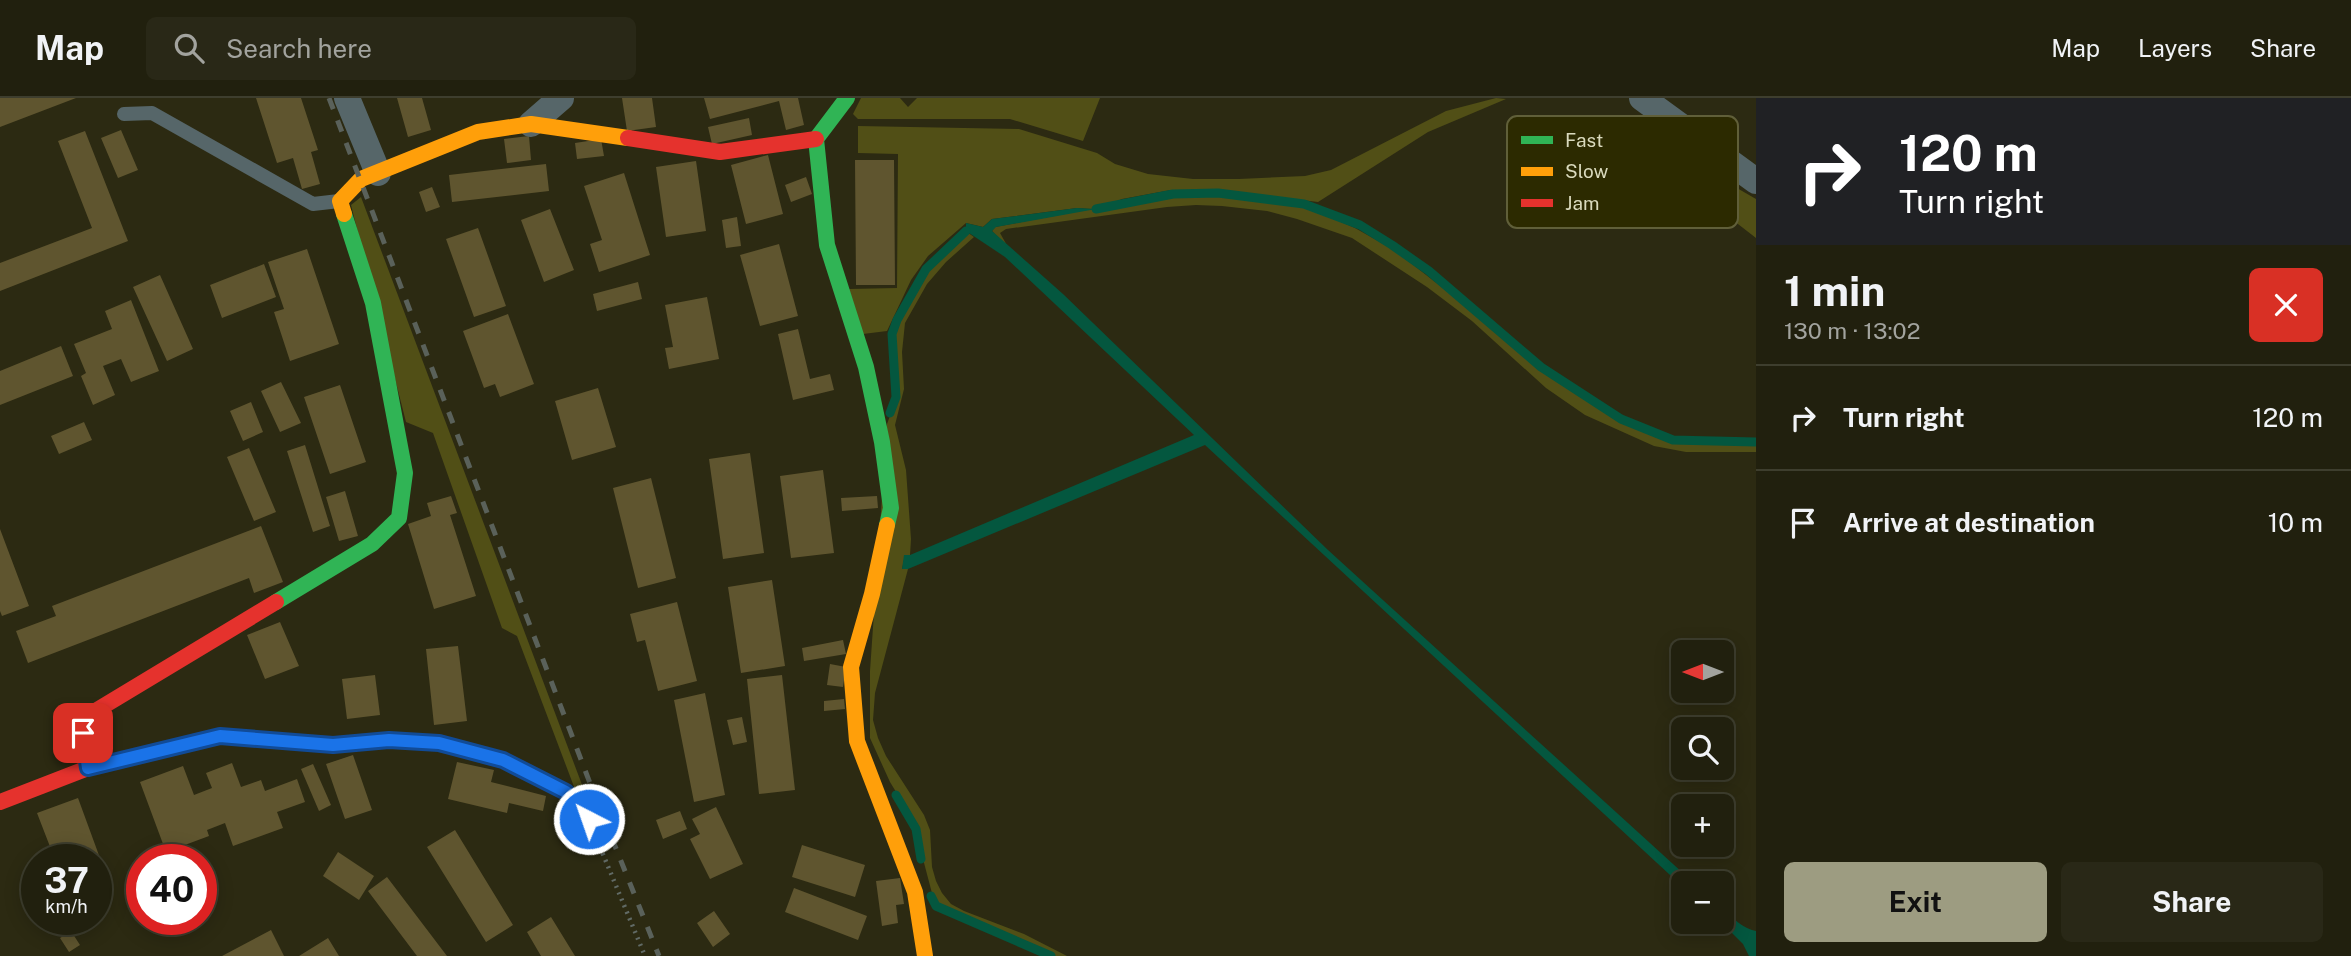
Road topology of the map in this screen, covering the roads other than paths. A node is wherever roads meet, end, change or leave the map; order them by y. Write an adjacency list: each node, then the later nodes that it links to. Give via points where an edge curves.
1 (348, 98): 10 (street)
2 (561, 98): 7 (street)
3 (847, 98): 8 (street)
4 (1642, 98): 6 (street)
5 (124, 114): 12 (lane, via 152,113 313,204)
6 (1667, 116)
7 (531, 124): 8 (street, via 720,152); 10 (street, via 478,132)
8 (816, 139): 16 (street, via 827,245 866,367 883,442 891,508 851,667 857,741 915,892)
9 (1738, 168): 11 (street)
10 (378, 173): 12 (street, via 361,179)
11 (1756, 181)
12 (340, 201): 13 (street, via 373,303 394,409 405,473 399,518 372,544 97,710 83,733)
13 (88, 768): 14 (street); 15 (street, via 220,736 333,745 389,740 439,743 503,760 566,792)
14 (0, 802)
15 (589, 819)
16 (925, 956)

